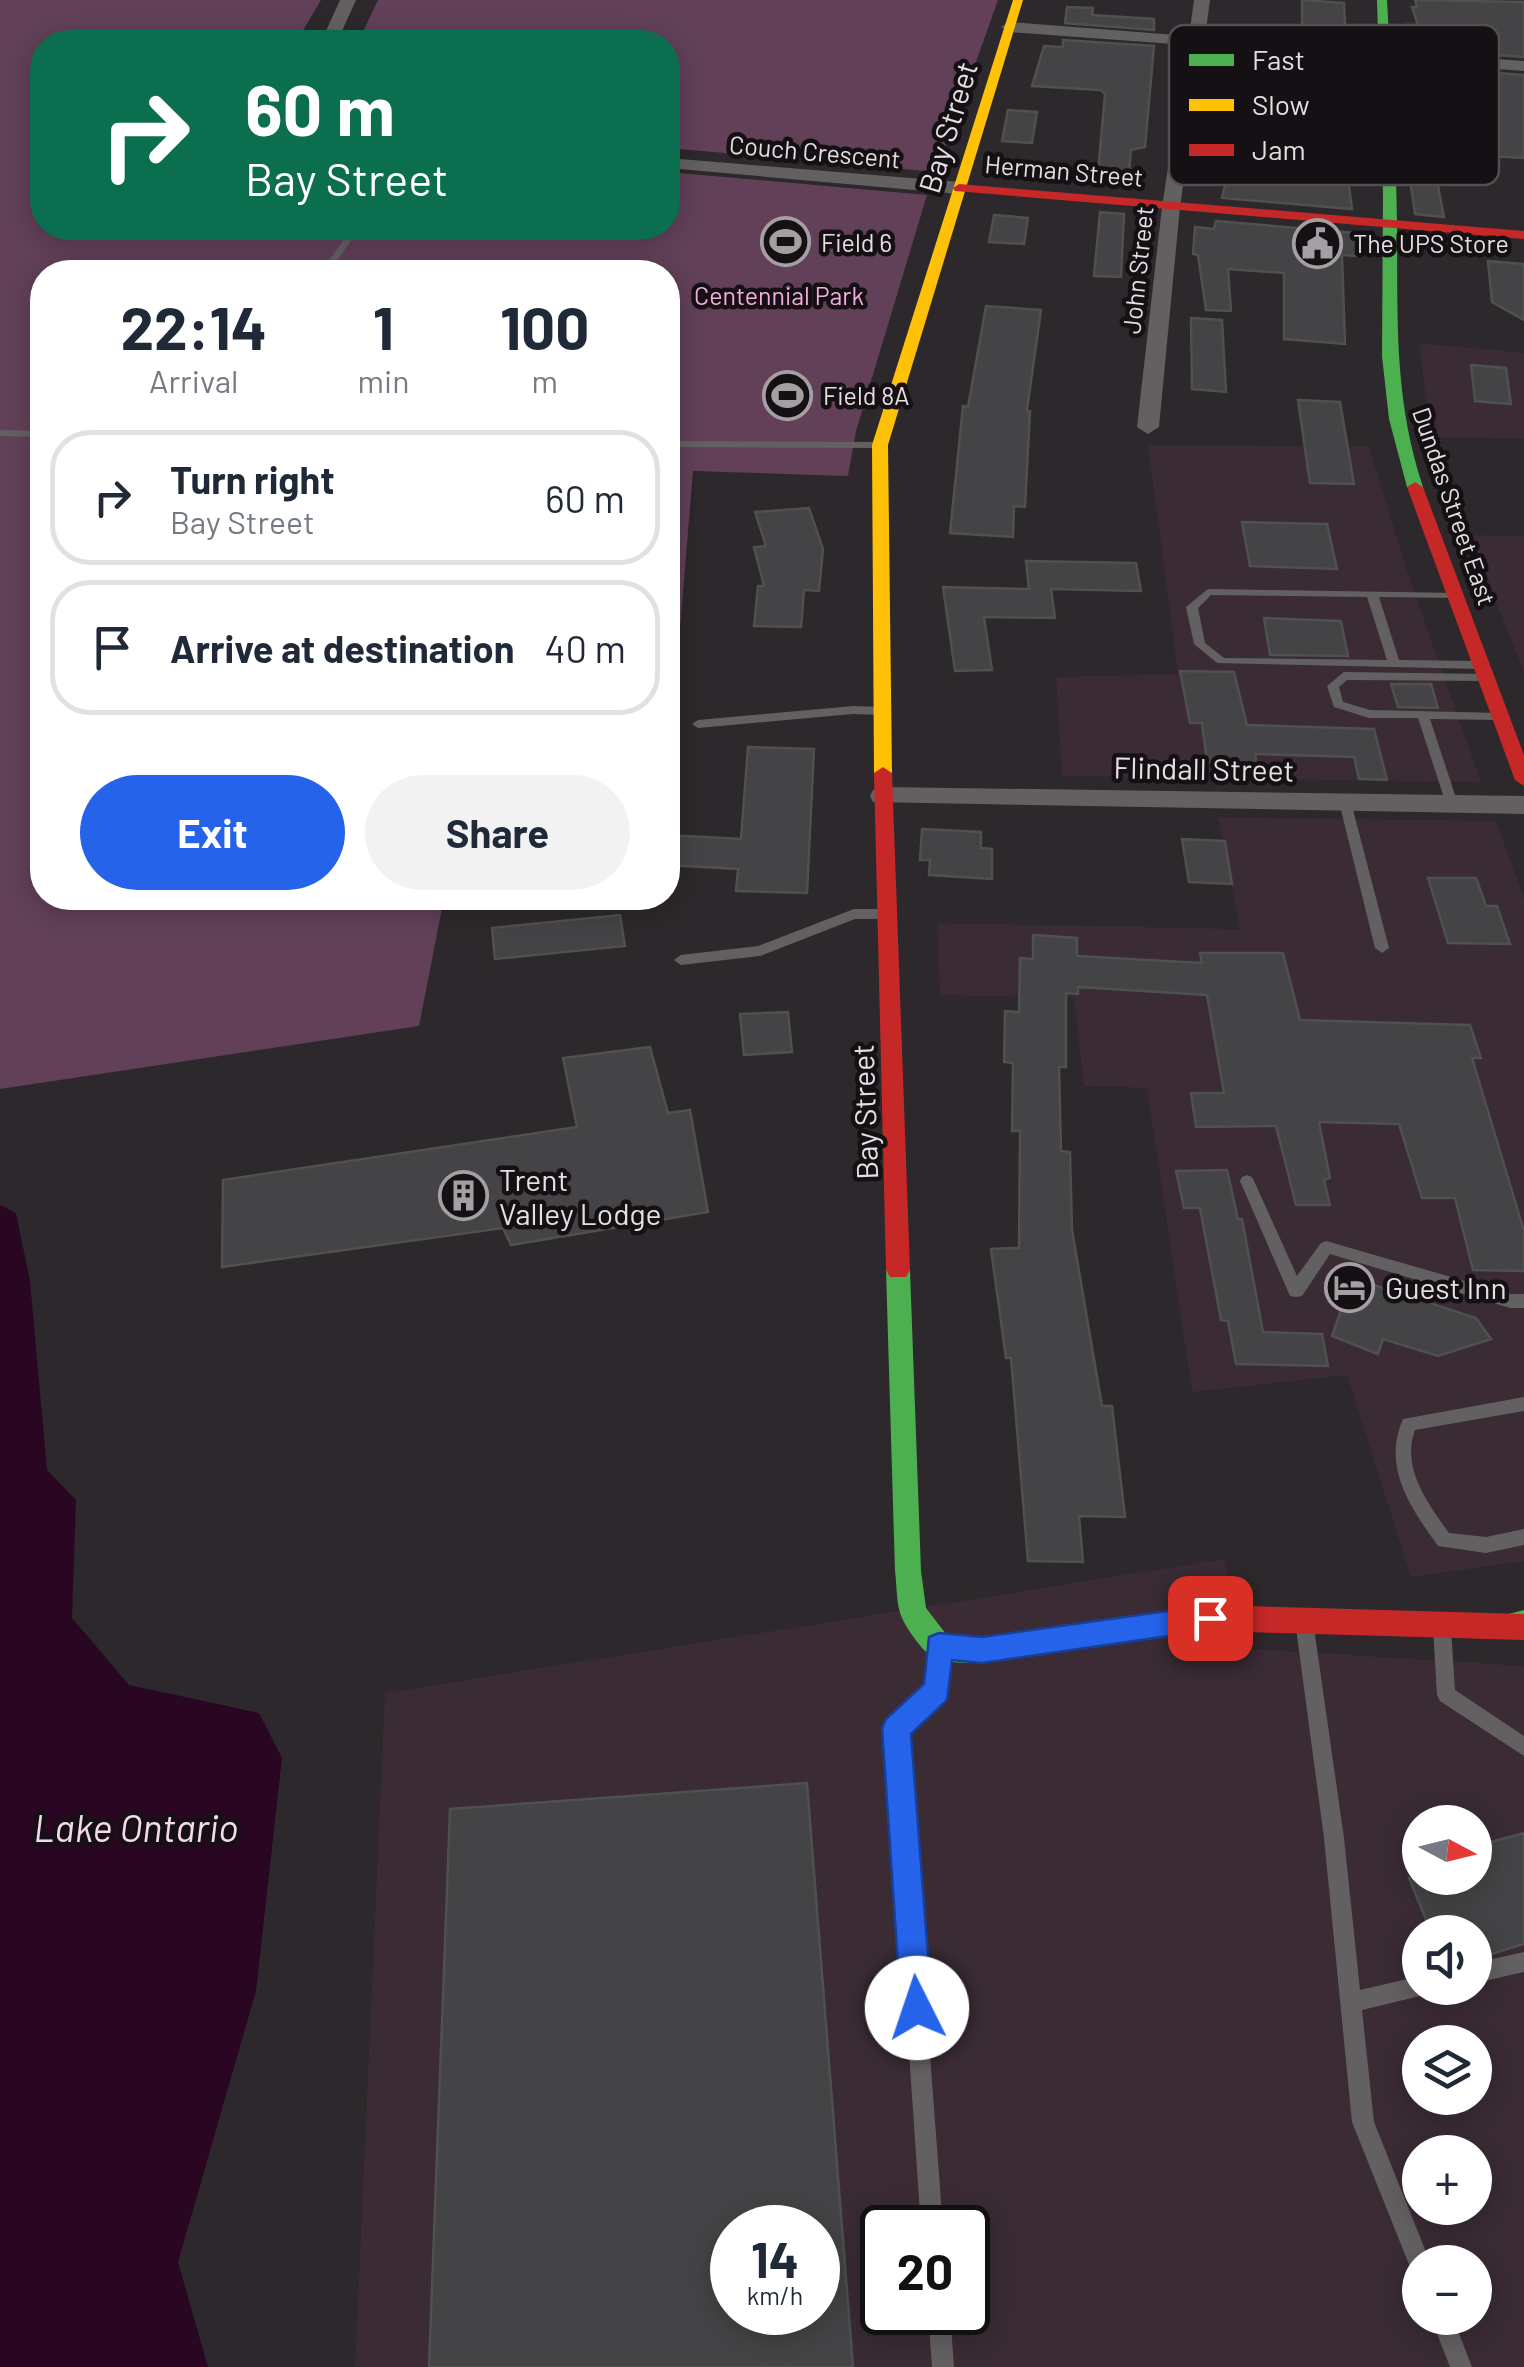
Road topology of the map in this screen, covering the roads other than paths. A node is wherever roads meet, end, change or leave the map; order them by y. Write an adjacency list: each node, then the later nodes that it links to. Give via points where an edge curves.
1 (348, 0): 8 (street)
2 (1018, 0): 7 (street, Bay Street)
3 (1202, 0): 5 (street, John Street)
4 (1382, 0): 6 (street, Dundas Street East)
5 (1198, 25)
6 (1383, 25)
7 (1009, 27): 9 (street); 15 (street, Bay Street)
8 (334, 30)
9 (1169, 39)
10 (1499, 64): 11 (street)
11 (1524, 66)
12 (680, 164): 15 (street, Couch Crescent)
13 (1174, 185): 16 (street, John Street)
14 (1389, 185): 17 (street, Dundas Street East)
15 (959, 188): 16 (street, Herman Street); 23 (street, Bay Street)
16 (1171, 207): 17 (street, Herman Street); 19 (street, John Street)
17 (1390, 224): 18 (street, Herman Street); 25 (street, Dundas Street East, via 1392,412)
18 (1524, 235)
19 (1148, 427)
20 (0, 432): 21 (lane)
21 (30, 433)
22 (680, 444): 23 (lane)
23 (880, 445): 28 (street, Bay Street)
24 (1372, 594): 25 (lane); 26 (lane); 26 (lane, via 1208,592 1192,606 1200,644 1221,661)
25 (1455, 595): 27 (street, Dundas Street East)
26 (1394, 664): 27 (lane)
27 (1483, 671): 29 (lane, via 1344,676 1333,686 1338,704 1368,714); 30 (street, Dundas Street East)
28 (882, 711): 31 (lane); 33 (street, Bay Street)
29 (1423, 715): 30 (lane); 35 (lane)
30 (1500, 716): 32 (street, Dundas Street East)
31 (698, 724)
32 (1524, 780)
33 (883, 796): 34 (street, Flindall Street); 37 (street, Bay Street)
34 (1345, 802): 35 (street, Flindall Street); 38 (lane)
35 (1452, 804): 36 (street, Flindall Street)
36 (1524, 805)
37 (887, 914): 39 (lane, via 854,914 760,952); 47 (street, Bay Street, via 908,1571 914,1613)
38 (1382, 948)
39 (681, 960)
40 (1247, 1181): 41 (lane, via 1296,1290 1326,1246)
41 (1524, 1301)
42 (1524, 1404): 43 (lane, via 1409,1424 1400,1440 1420,1507 1444,1540 1486,1545)
43 (1524, 1537)
44 (1304, 1621): 45 (street); 47 (street, via 1210,1618 982,1650); 52 (lane)
45 (1442, 1624): 46 (street); 48 (lane, via 1446,1694)
46 (1518, 1626)
47 (939, 1646): 53 (lane, via 938,1690 896,1728)
48 (1524, 1747)
49 (1524, 1962): 50 (lane)
50 (1492, 1970)
51 (1402, 1990): 52 (lane)
52 (1351, 2002): 54 (lane, via 1363,2122)
53 (930, 2205)
54 (1412, 2245)
55 (941, 2335): 57 (lane)
56 (1449, 2335): 58 (lane)
57 (943, 2367)
58 (1462, 2367)

